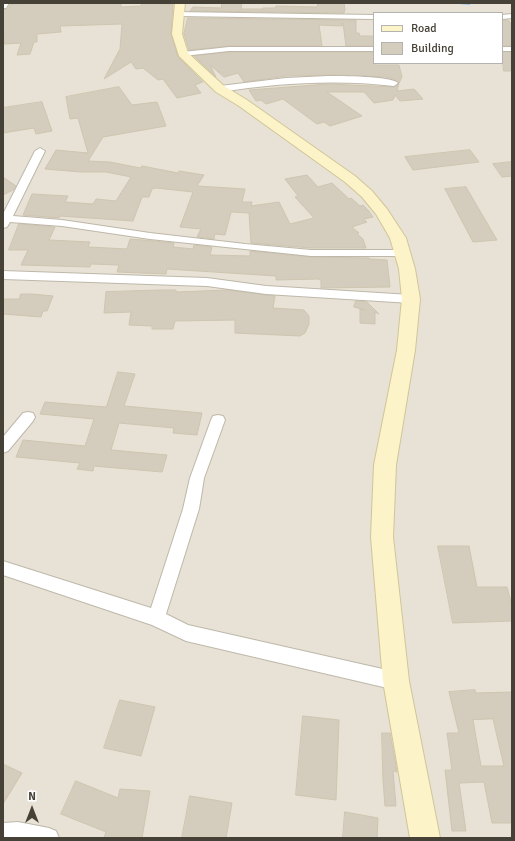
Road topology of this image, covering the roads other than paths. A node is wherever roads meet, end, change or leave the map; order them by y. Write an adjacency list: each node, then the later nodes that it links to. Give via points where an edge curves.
1 (5, 3): 2 (street)
2 (3, 6)
3 (179, 8): 4 (street); 6 (main road, via 176,34)
4 (373, 16)
5 (373, 49): 6 (street, via 229,49)
6 (183, 54): 8 (main road)
7 (394, 83): 8 (street, via 322,78 284,80)
8 (220, 89): 11 (main road, via 350,179 367,194 398,238)
9 (40, 151): 10 (street)
10 (4, 220): 11 (street, via 62,222 245,248 311,253)
11 (402, 253): 13 (main road)
12 (3, 276): 13 (street, via 207,282 266,290)
13 (411, 299): 19 (main road, via 406,350 385,465 382,537)
14 (28, 417): 16 (street)
15 (218, 420): 18 (street, via 197,478 191,509)
16 (3, 448)
17 (3, 568): 18 (street)
18 (156, 618): 19 (street, via 186,633)
19 (396, 681): 22 (main road)
20 (3, 833): 21 (street, via 18,832)
21 (49, 838)
22 (424, 838)

